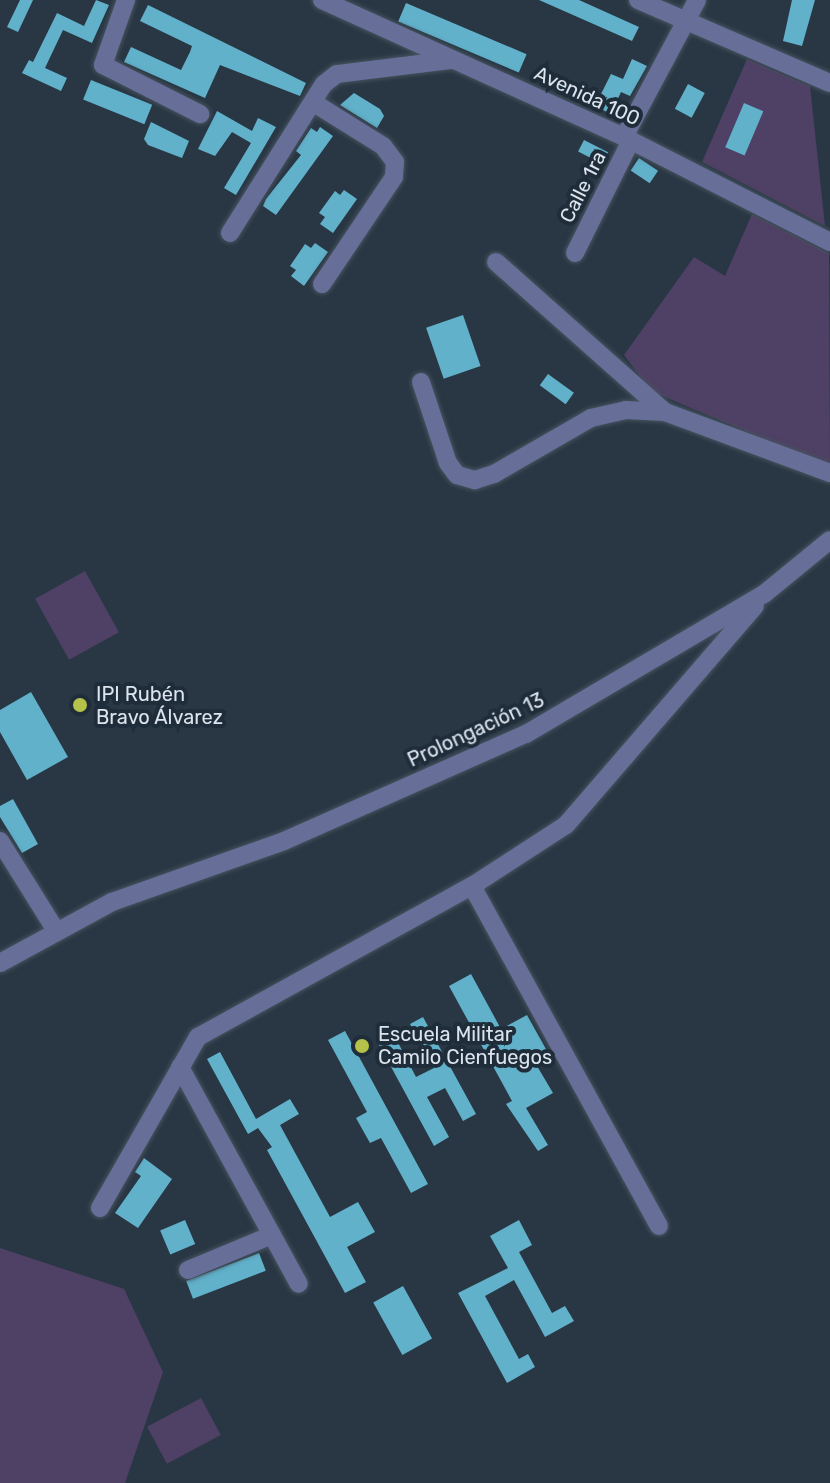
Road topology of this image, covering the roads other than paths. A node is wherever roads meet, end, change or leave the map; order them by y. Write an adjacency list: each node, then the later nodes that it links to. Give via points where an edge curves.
1 (126, 0): 9 (street, via 103,65)
2 (322, 0): 6 (street, Avenida 100)
3 (638, 0): 5 (street)
4 (697, 0): 5 (street, Calle 1ra)
5 (687, 22): 7 (street); 10 (street, Calle 1ra)
6 (454, 60): 8 (street, via 349,70 324,84); 10 (street, Avenida 100)
7 (830, 83)
8 (314, 103): 11 (street); 15 (street, via 383,146 395,162 394,177)
9 (200, 114)
10 (628, 139): 12 (street, Avenida 100); 13 (street, Calle 1ra)
11 (230, 233)
12 (830, 242)
13 (575, 253)
14 (496, 262): 17 (street)
15 (322, 284)
16 (421, 382): 17 (street, via 448,463 457,475 475,480 591,418 626,410)
17 (665, 412): 18 (street)
18 (830, 473)
19 (830, 540): 20 (street, Prolongación 13)
20 (764, 594): 22 (street, via 566,825); 23 (street, Prolongación 13, via 526,734 284,841 112,902)
21 (0, 841): 23 (street)
22 (472, 886): 25 (street, via 198,1037); 27 (street)
23 (55, 929): 24 (street, Prolongación 13)
24 (0, 963)
25 (180, 1067): 26 (street); 28 (street)
26 (100, 1208)
27 (659, 1226)
28 (272, 1235): 29 (street); 30 (street)
29 (188, 1270)
30 (299, 1284)

